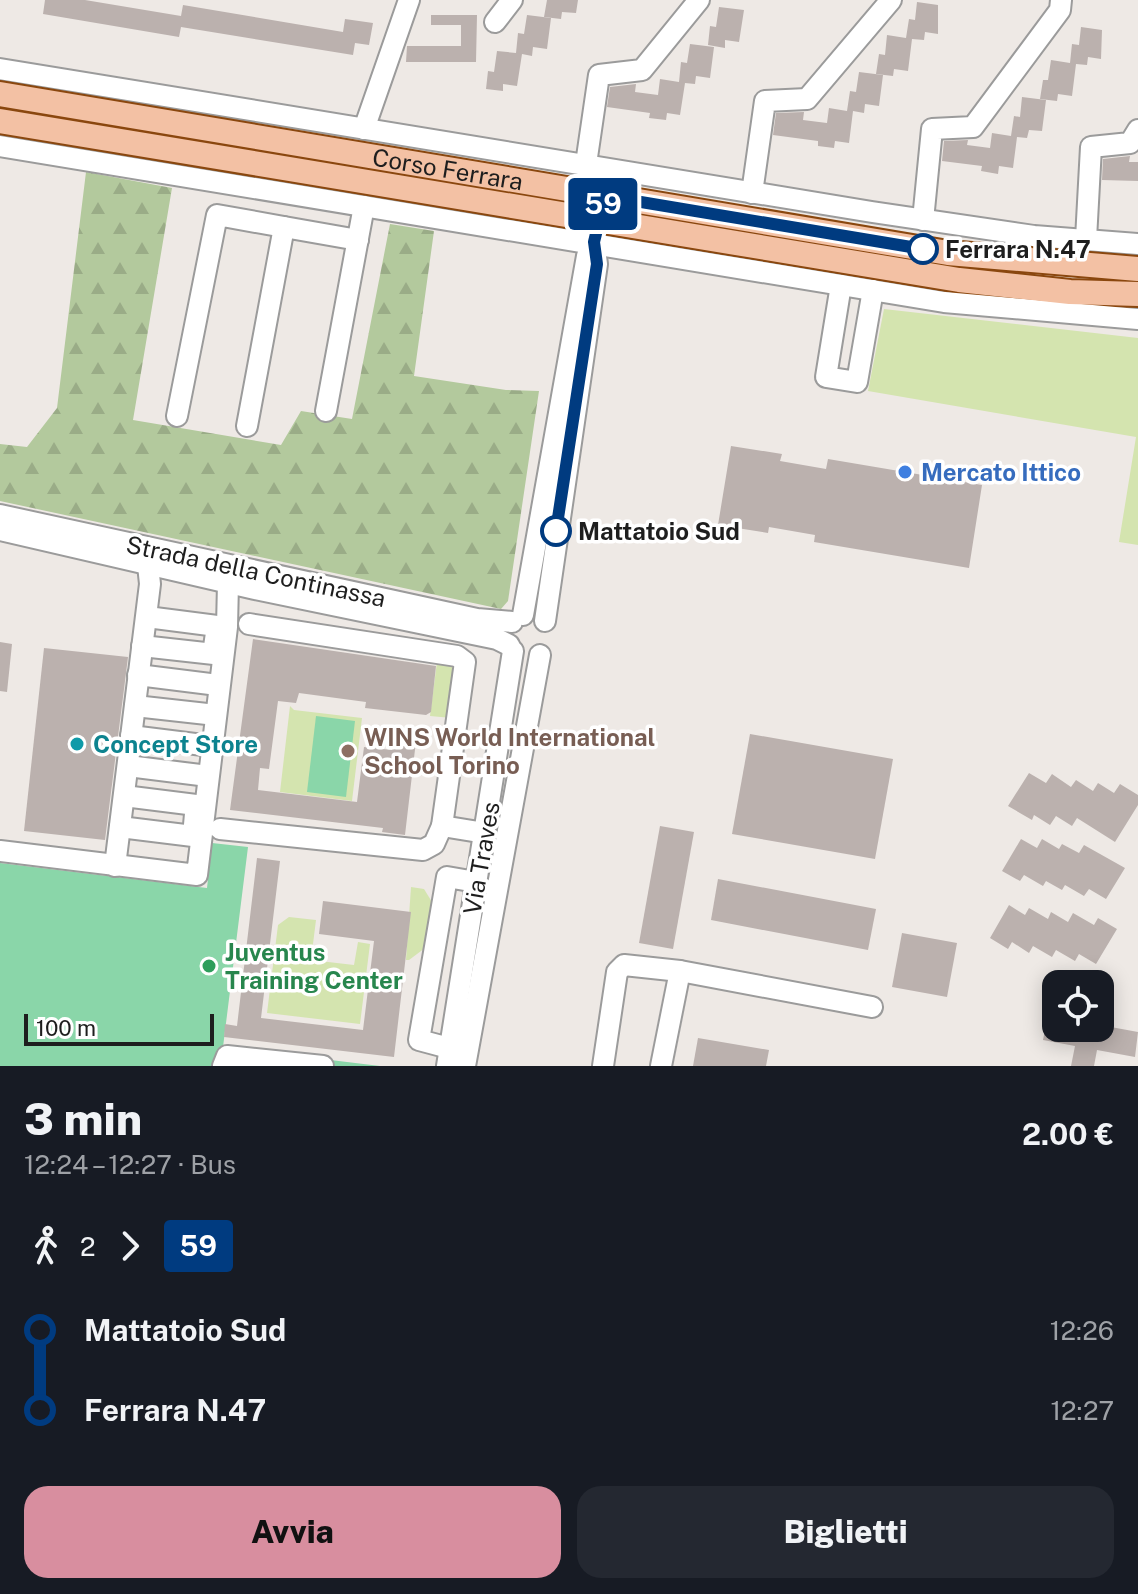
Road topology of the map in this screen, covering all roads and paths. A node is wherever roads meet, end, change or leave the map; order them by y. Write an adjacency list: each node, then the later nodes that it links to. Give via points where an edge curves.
1 (409, 0): 11 (street)
2 (512, 0): 6 (street)
3 (699, 0): 15 (street, via 642,70 599,75)
4 (891, 0): 18 (street, via 807,99 765,101)
5 (1061, 0): 22 (street, via 1060,10 973,127 932,129)
6 (495, 22)
7 (0, 69): 9 (street, Corso Ferrara)
8 (0, 94): 13 (main road, Corso Ferrara)
9 (177, 98): 11 (street, Corso Ferrara); 13 (street, Corso Ferrara)
10 (0, 121): 17 (main road, Corso Ferrara)
11 (364, 129): 15 (street, Corso Ferrara)
12 (1134, 136): 25 (street, via 1091,147)
13 (282, 141): 19 (main road, Corso Ferrara)
14 (0, 146): 20 (street, Corso Ferrara)
15 (586, 164): 16 (street, Corso Ferrara)
16 (610, 168): 18 (street, Corso Ferrara); 19 (street)
17 (296, 171): 21 (street, Corso Ferrara); 24 (main road, Corso Ferrara)
18 (752, 193): 22 (street, Corso Ferrara)
19 (605, 196): 24 (street); 28 (main road, Corso Ferrara, via 948,253)
20 (364, 206): 21 (street, Corso Ferrara); 26 (street)
21 (398, 211): 24 (street, Corso Ferrara)
22 (923, 220): 25 (street, Corso Ferrara)
23 (284, 227): 26 (street); 36 (street, via 217,215); 37 (street)
24 (596, 232): 29 (main road, Corso Ferrara); 30 (street, Corso Ferrara); 43 (street, via 584,261); 44 (street, via 597,264)
25 (1086, 239): 27 (street, Corso Ferrara)
26 (358, 240): 35 (street)
27 (1138, 244)
28 (1138, 269)
29 (959, 280): 32 (main road, Corso Ferrara); 33 (street, Corso Ferrara)
30 (841, 285): 31 (street, Corso Ferrara); 31 (street, via 826,377 857,382)
31 (873, 290): 33 (street, Corso Ferrara)
32 (1138, 294)
33 (1096, 317): 34 (street, Corso Ferrara)
34 (1138, 319)
35 (326, 411)
36 (177, 416)
37 (247, 426)
38 (0, 515): 43 (street, Strada della Continassa, via 477,619)
39 (0, 530): 40 (street, Strada della Continassa)
40 (148, 565): 41 (street, Strada della Continassa); 42 (street)
41 (228, 583): 47 (street, Strada della Continassa, via 486,636); 65 (street, via 197,875)
42 (147, 617): 46 (street); 48 (street, via 217,626)
43 (518, 619): 44 (street, via 535,615); 47 (street, via 507,633)
44 (545, 621): 49 (street, via 551,639)
45 (249, 624): 60 (street, via 457,656 465,662)
46 (142, 646): 48 (street); 50 (street)
47 (511, 648): 49 (street, via 526,658); 63 (street, Via Traves)
48 (214, 654): 51 (street)
49 (540, 655): 72 (street, Via Traves)
50 (138, 675): 51 (street); 52 (street)
51 (210, 684): 53 (street)
52 (135, 706): 53 (street); 54 (street)
53 (207, 714): 55 (street)
54 (131, 736): 55 (street); 56 (street)
55 (203, 745): 57 (street)
56 (128, 766): 57 (street); 58 (street)
57 (200, 775): 59 (street)
58 (124, 796): 59 (street); 61 (street)
59 (196, 805): 61 (street, via 193,836)
60 (442, 826): 62 (street, via 434,844 423,850); 63 (street)
61 (120, 827): 65 (street)
62 (220, 829)
63 (485, 833): 66 (street, Via Traves)
64 (0, 851): 65 (street)
65 (115, 866)
66 (476, 882): 69 (street, Via Traves); 69 (street, via 447,877 419,1040)
67 (680, 971): 68 (street); 73 (street, via 632,963 617,972); 74 (street)
68 (872, 1007)
69 (448, 1057)
70 (223, 1066): 71 (street, via 227,1056)
71 (323, 1066)
72 (465, 1066)
73 (603, 1066)
74 (661, 1066)

